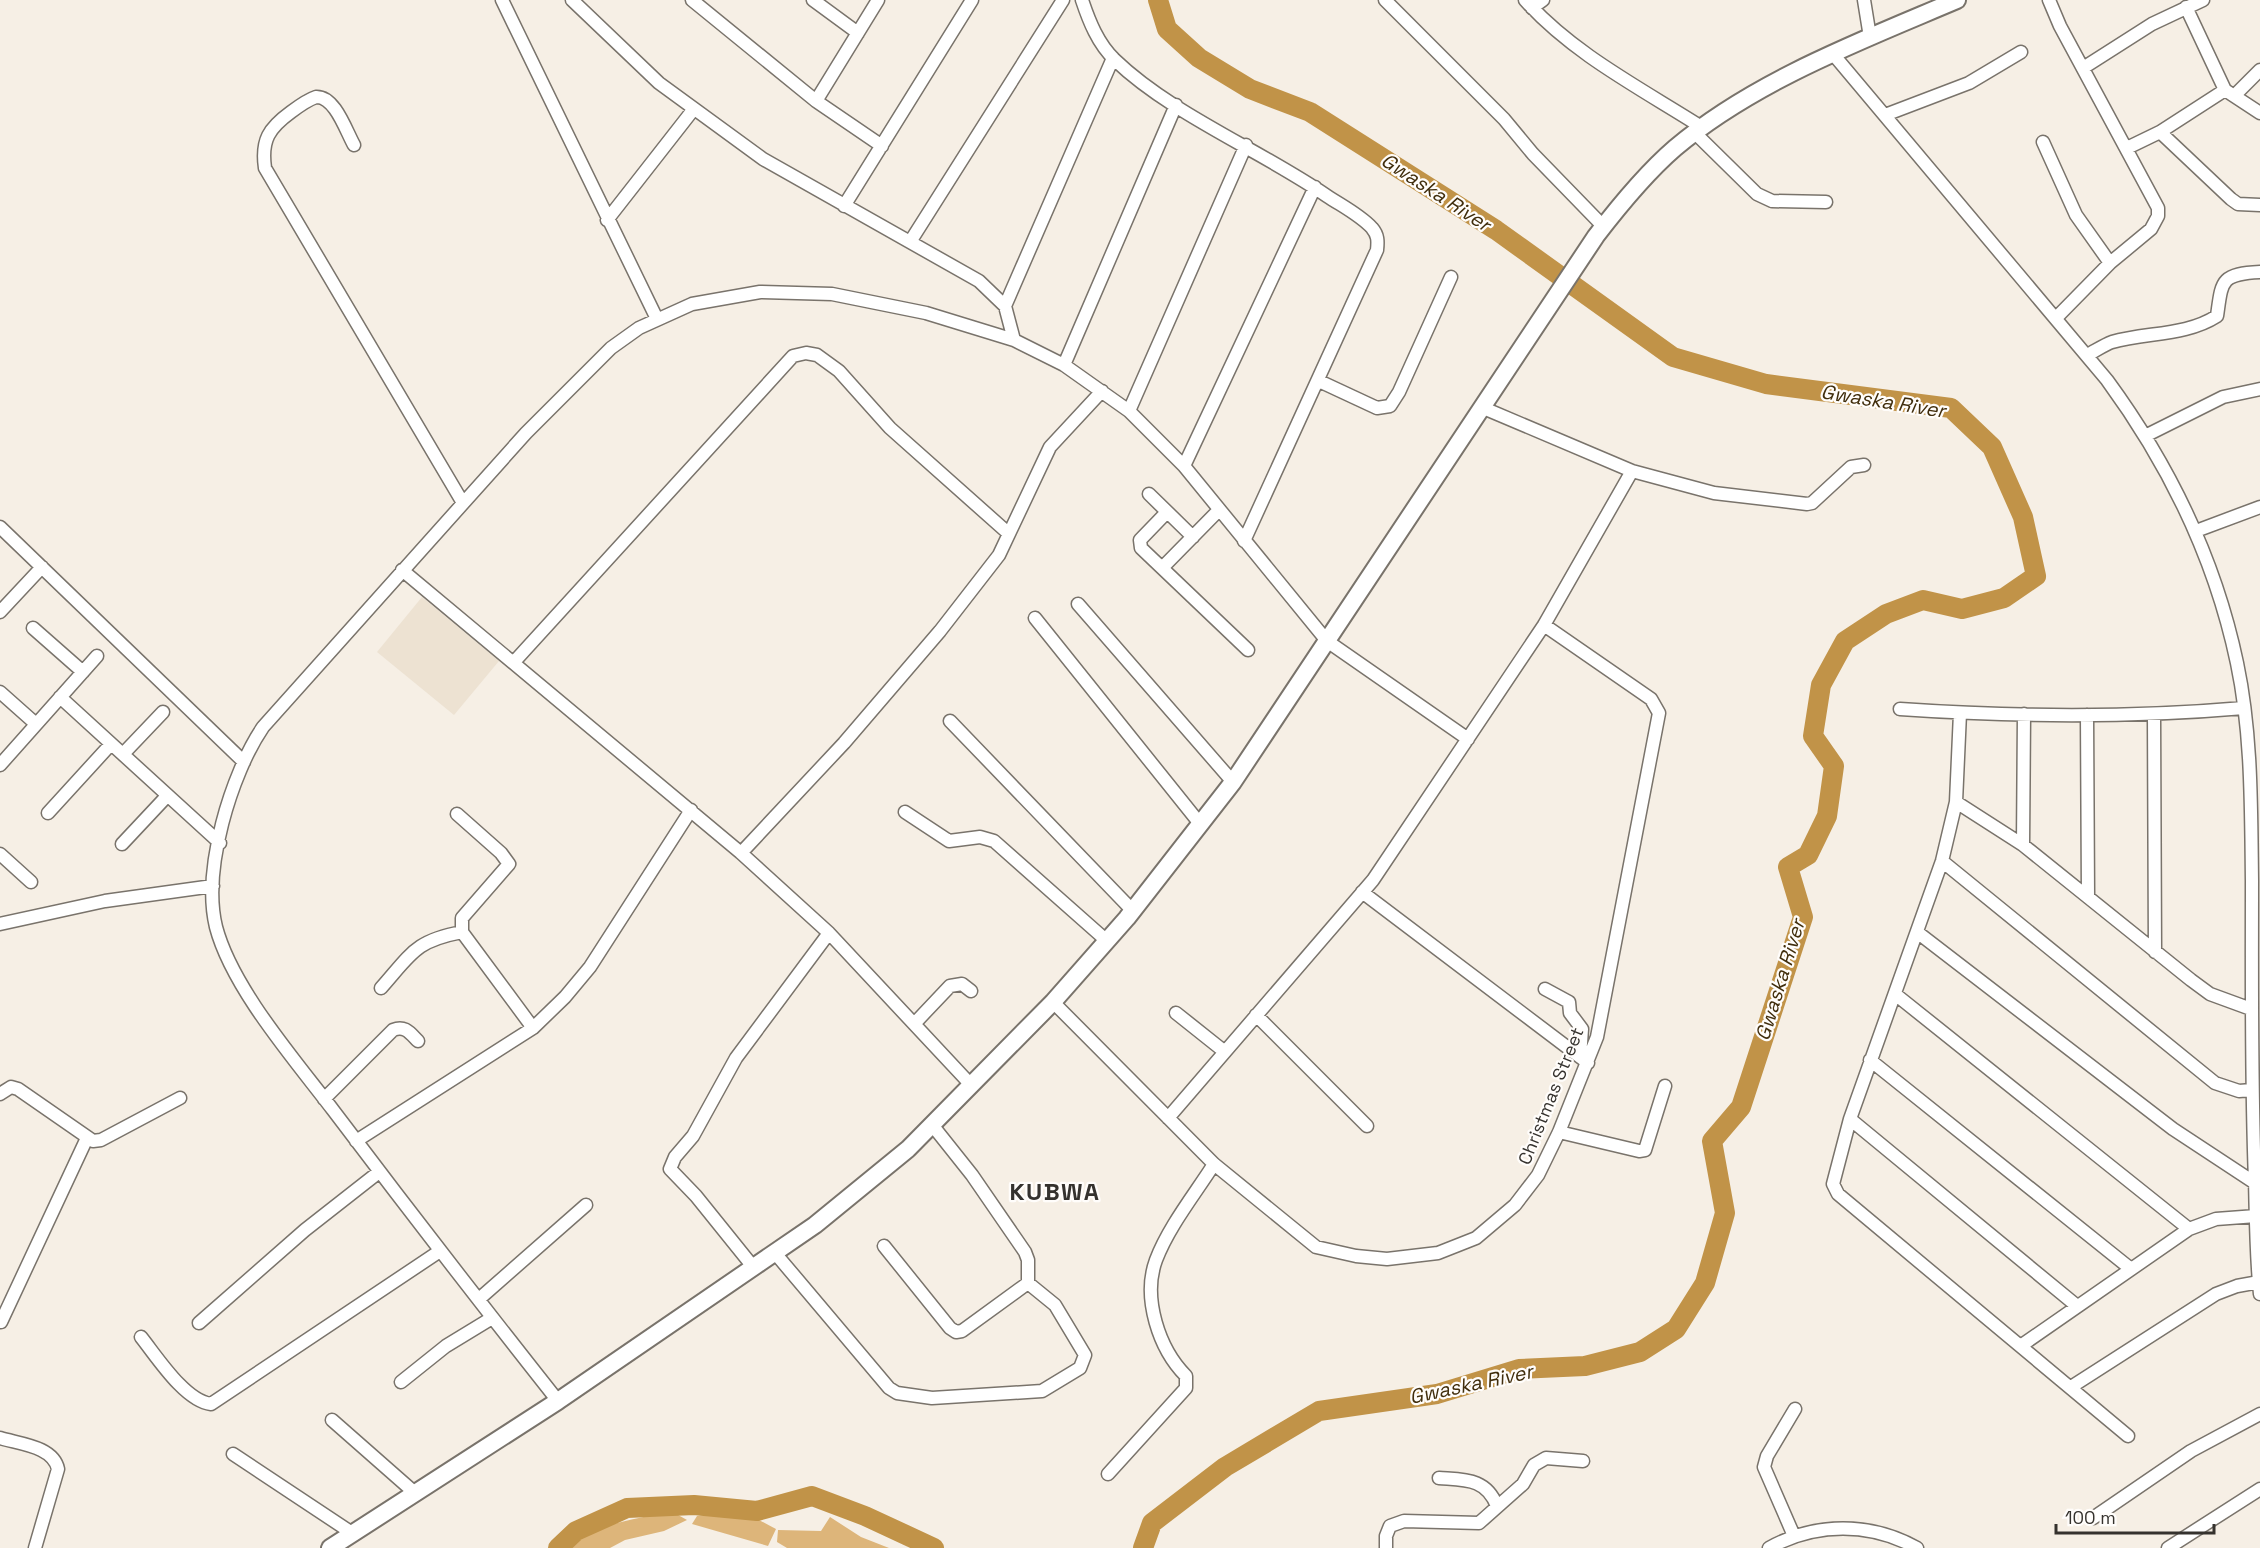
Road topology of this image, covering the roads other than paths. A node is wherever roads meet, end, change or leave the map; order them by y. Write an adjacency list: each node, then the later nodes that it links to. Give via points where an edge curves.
1 (502, 0): 41 (street)
2 (572, 0): 27 (street)
3 (692, 0): 25 (street)
4 (813, 0): 17 (street)
5 (878, 0): 17 (street)
6 (972, 0): 35 (street)
7 (1063, 0): 43 (street)
8 (1082, 0): 21 (street, via 1090,24)
9 (1385, 0): 42 (street, via 1504,119)
10 (1543, 0): 15 (street)
11 (1864, 0): 18 (street)
12 (1957, 0): 18 (main road)
13 (2049, 0): 22 (street)
14 (2203, 0): 16 (street)
15 (1529, 4): 30 (street, via 1581,49)
16 (2186, 7): 22 (street); 24 (street)
17 (858, 33): 25 (street)
18 (1870, 37): 20 (main road)
19 (2021, 52): 29 (street, via 1970,83)
20 (1833, 54): 29 (street); 30 (main road, via 1736,105)
21 (1113, 58): 26 (street); 47 (street)
22 (2083, 68): 36 (street)
23 (2260, 70): 24 (street)
24 (2230, 93): 28 (street); 31 (street)
25 (816, 101): 35 (street)
26 (1176, 105): 34 (street); 52 (street)
27 (693, 110): 40 (street, via 790,176); 41 (street)
28 (2260, 113)
29 (1885, 115): 48 (street)
30 (1699, 130): 38 (street, via 1757,194 1772,201); 42 (main road, via 1651,171)
31 (2160, 132): 36 (street); 39 (street, via 2231,199 2238,204)
32 (2043, 142): 44 (street, via 2076,215)
33 (354, 145): 63 (street, via 330,102 316,97 268,132 263,147 265,168)
34 (1246, 145): 37 (street); 57 (street)
35 (882, 146): 40 (street)
36 (2127, 148): 44 (street, via 2153,195 2158,216 2151,229)
37 (1314, 187): 53 (street, via 1368,224 1378,242); 60 (street)
38 (1826, 202)
39 (2260, 205)
40 (844, 206): 43 (street)
41 (608, 220): 49 (street)
42 (1603, 226): 56 (main road)
43 (910, 242): 47 (street, via 979,281)
44 (2110, 263): 48 (street)
45 (2260, 272): 51 (street, via 2226,279 2219,291 2217,316 2207,322 2181,331 2112,342)
46 (1450, 277): 53 (street, via 1390,406 1377,408)
47 (1005, 306): 50 (street)
48 (2056, 318): 51 (street)
49 (657, 319): 50 (street, via 692,304 731,295 832,294 926,313); 63 (street, via 602,356 567,389)
50 (1014, 340): 52 (street)
51 (2087, 355): 58 (street)
52 (1064, 366): 55 (street)
53 (1319, 381): 71 (street)
54 (2260, 389): 58 (street, via 2223,398)
55 (1102, 391): 57 (street); 69 (street, via 1050,447)
56 (1481, 407): 61 (street); 80 (main road)
57 (1129, 411): 60 (street)
58 (2146, 435): 68 (street)
59 (1864, 465): 61 (street, via 1851,467 1807,504 1714,493)
60 (1184, 466): 65 (street)
61 (1632, 471): 78 (street)
62 (1149, 494): 66 (street)
63 (463, 502): 74 (street)
64 (2260, 507): 68 (street)
65 (1219, 510): 70 (street); 71 (street)
66 (1167, 512): 70 (street); 73 (street, via 1140,540 1141,548)
67 (0, 527): 72 (street)
68 (2196, 531): 87 (street, via 2230,633)
69 (1008, 533): 83 (street, via 890,428 839,371 817,355 793,356); 112 (street, via 999,555 940,631)
70 (1193, 537): 73 (street)
71 (1245, 541): 80 (street)
72 (42, 567): 76 (street); 99 (street)
73 (1162, 568): 81 (street)
74 (402, 570): 83 (street); 99 (street, via 272,716)
75 (1078, 604): 101 (street)
76 (0, 612)
77 (1035, 618): 108 (street)
78 (1544, 624): 96 (street); 139 (street, Christmas Street, via 1651,699 1659,713 1603,1009)
79 (33, 627): 84 (street)
80 (1327, 641): 96 (street); 101 (main road)
81 (1248, 650)
82 (97, 656): 84 (street)
83 (514, 662): 104 (street)
84 (83, 672): 86 (street)
85 (0, 692): 95 (street)
86 (60, 697): 95 (street); 97 (street)
87 (2244, 708): 93 (street); 126 (street)
88 (1900, 709): 90 (street)
89 (163, 712): 98 (street)
90 (1960, 713): 91 (street); 103 (street)
91 (2024, 714): 92 (street); 111 (street)
92 (2087, 715): 93 (street); 118 (street)
93 (2154, 716): 125 (street)
94 (950, 721): 119 (street)
95 (36, 724): 100 (street)
96 (1468, 739): 117 (street)
97 (111, 744): 98 (street); 106 (street)
98 (123, 754): 102 (street)
99 (244, 762): 109 (street)
100 (0, 765)
101 (1233, 782): 108 (main road)
102 (167, 796): 109 (street); 110 (street)
103 (1956, 802): 111 (street); 114 (street)
104 (691, 810): 112 (street); 136 (street, via 590,967)
105 (904, 812): 124 (street, via 949,841 980,837 994,841)
106 (48, 813)
107 (457, 814): 121 (street, via 509,864 462,918)
108 (1202, 825): 119 (main road)
109 (220, 843): 116 (street)
110 (122, 844)
111 (2023, 845): 118 (street)
112 (741, 853): 123 (street)
113 (0, 854): 115 (street)
114 (1942, 861): 122 (street); 143 (street, via 2215,1083 2239,1091)
115 (31, 882)
116 (213, 886): 120 (street, via 105,901); 146 (street, via 215,920 226,953 266,1019)
117 (1362, 892): 134 (street); 139 (street)
118 (2088, 896): 125 (street)
119 (1133, 911): 124 (main road)
120 (0, 924)
121 (462, 932): 127 (street, via 422,943); 136 (street)
122 (1917, 932): 130 (street); 156 (street, via 2173,1130)
123 (829, 933): 135 (street); 163 (street, via 736,1058 670,1169)
124 (1107, 941): 131 (main road)
125 (2155, 952): 132 (street, via 2210,994)
126 (2256, 968): 132 (street)
127 (381, 988)
128 (1545, 989): 139 (street, via 1569,1002 1570,1013 1582,1029)
129 (971, 991): 135 (street, via 962,984 950,986)
130 (1895, 994): 140 (street); 159 (street)
131 (1053, 1002): 141 (main road); 147 (street, Christmas Street)
132 (2251, 1009): 143 (street)
133 (1176, 1013): 138 (street)
134 (1256, 1015): 138 (street); 150 (street)
135 (914, 1024): 141 (street)
136 (533, 1028): 153 (street)
137 (418, 1041): 146 (street, via 406,1029 393,1030)
138 (1225, 1052): 147 (street)
139 (1584, 1060): 151 (street, Christmas Street)
140 (1870, 1060): 148 (street); 164 (street)
141 (972, 1086): 149 (main road)
142 (1665, 1086): 151 (street, via 1645,1150)
143 (2252, 1090): 156 (street)
144 (0, 1094): 152 (street, via 11,1087 18,1089)
145 (180, 1098): 152 (street, via 101,1140)
146 (324, 1099): 153 (street)
147 (1168, 1118): 154 (street, Christmas Street)
148 (1850, 1119): 168 (street); 173 (street, via 1833,1175 1834,1190)
149 (933, 1126): 162 (main road, via 882,1173); 165 (street, via 1025,1252)
150 (1367, 1126)
151 (1559, 1132): 154 (street, Christmas Street, via 1528,1190 1493,1226 1457,1247 1417,1257 1371,1258 1316,1247)
152 (87, 1138): 170 (street)
153 (356, 1142): 155 (street)
154 (1214, 1164): 184 (street, via 1160,1250 1153,1277 1157,1326 1172,1363 1186,1376 1186,1388)
155 (379, 1172): 161 (street); 171 (street, via 305,1230)
156 (2255, 1183): 158 (street)
157 (586, 1205): 167 (street)
158 (2256, 1216): 159 (street, via 2216,1219); 166 (street)
159 (2189, 1229): 164 (street)
160 (884, 1246): 165 (street, via 956,1332)
161 (441, 1251): 167 (street); 172 (street, via 211,1404 196,1399 183,1388)
162 (775, 1253): 163 (main road); 165 (street, via 889,1388 897,1393 932,1398 1042,1391 1080,1368 1084,1355 1055,1305)
163 (754, 1268): 176 (main road)
164 (2131, 1269): 168 (street)
165 (1028, 1283)
166 (2259, 1288): 175 (street, via 2237,1286 2216,1294)
167 (478, 1299): 169 (street)
168 (2077, 1306): 173 (street)
169 (492, 1318): 174 (street, via 446,1346); 176 (street)
170 (1, 1322)
171 (199, 1323)
172 (141, 1337)
173 (2022, 1345): 175 (street)
174 (400, 1382)
175 (2071, 1387): 180 (street)
176 (558, 1401): 187 (main road)
177 (1795, 1409): 191 (street, via 1764,1467)
178 (2260, 1413): 189 (street, via 2192,1451)
179 (332, 1420): 187 (street)
180 (2128, 1436)
181 (0, 1438): 192 (street, via 46,1452 57,1464)
182 (233, 1454): 190 (street)
183 (1583, 1461): 188 (street, via 1546,1458 1534,1465 1523,1484)
184 (1108, 1474)
185 (1438, 1478): 188 (street, via 1482,1485 1492,1493)
186 (2260, 1489): 197 (street)
187 (415, 1493): 190 (main road)
188 (1497, 1506): 194 (street, via 1479,1523 1404,1521 1390,1526)
189 (2093, 1518)
190 (352, 1533): 193 (main road)
191 (1794, 1536): 195 (street); 196 (street, via 1858,1528 1888,1534)
192 (35, 1548)
193 (330, 1548)
194 (1386, 1548)
195 (1769, 1548)
196 (1917, 1548)
197 (2168, 1548)

